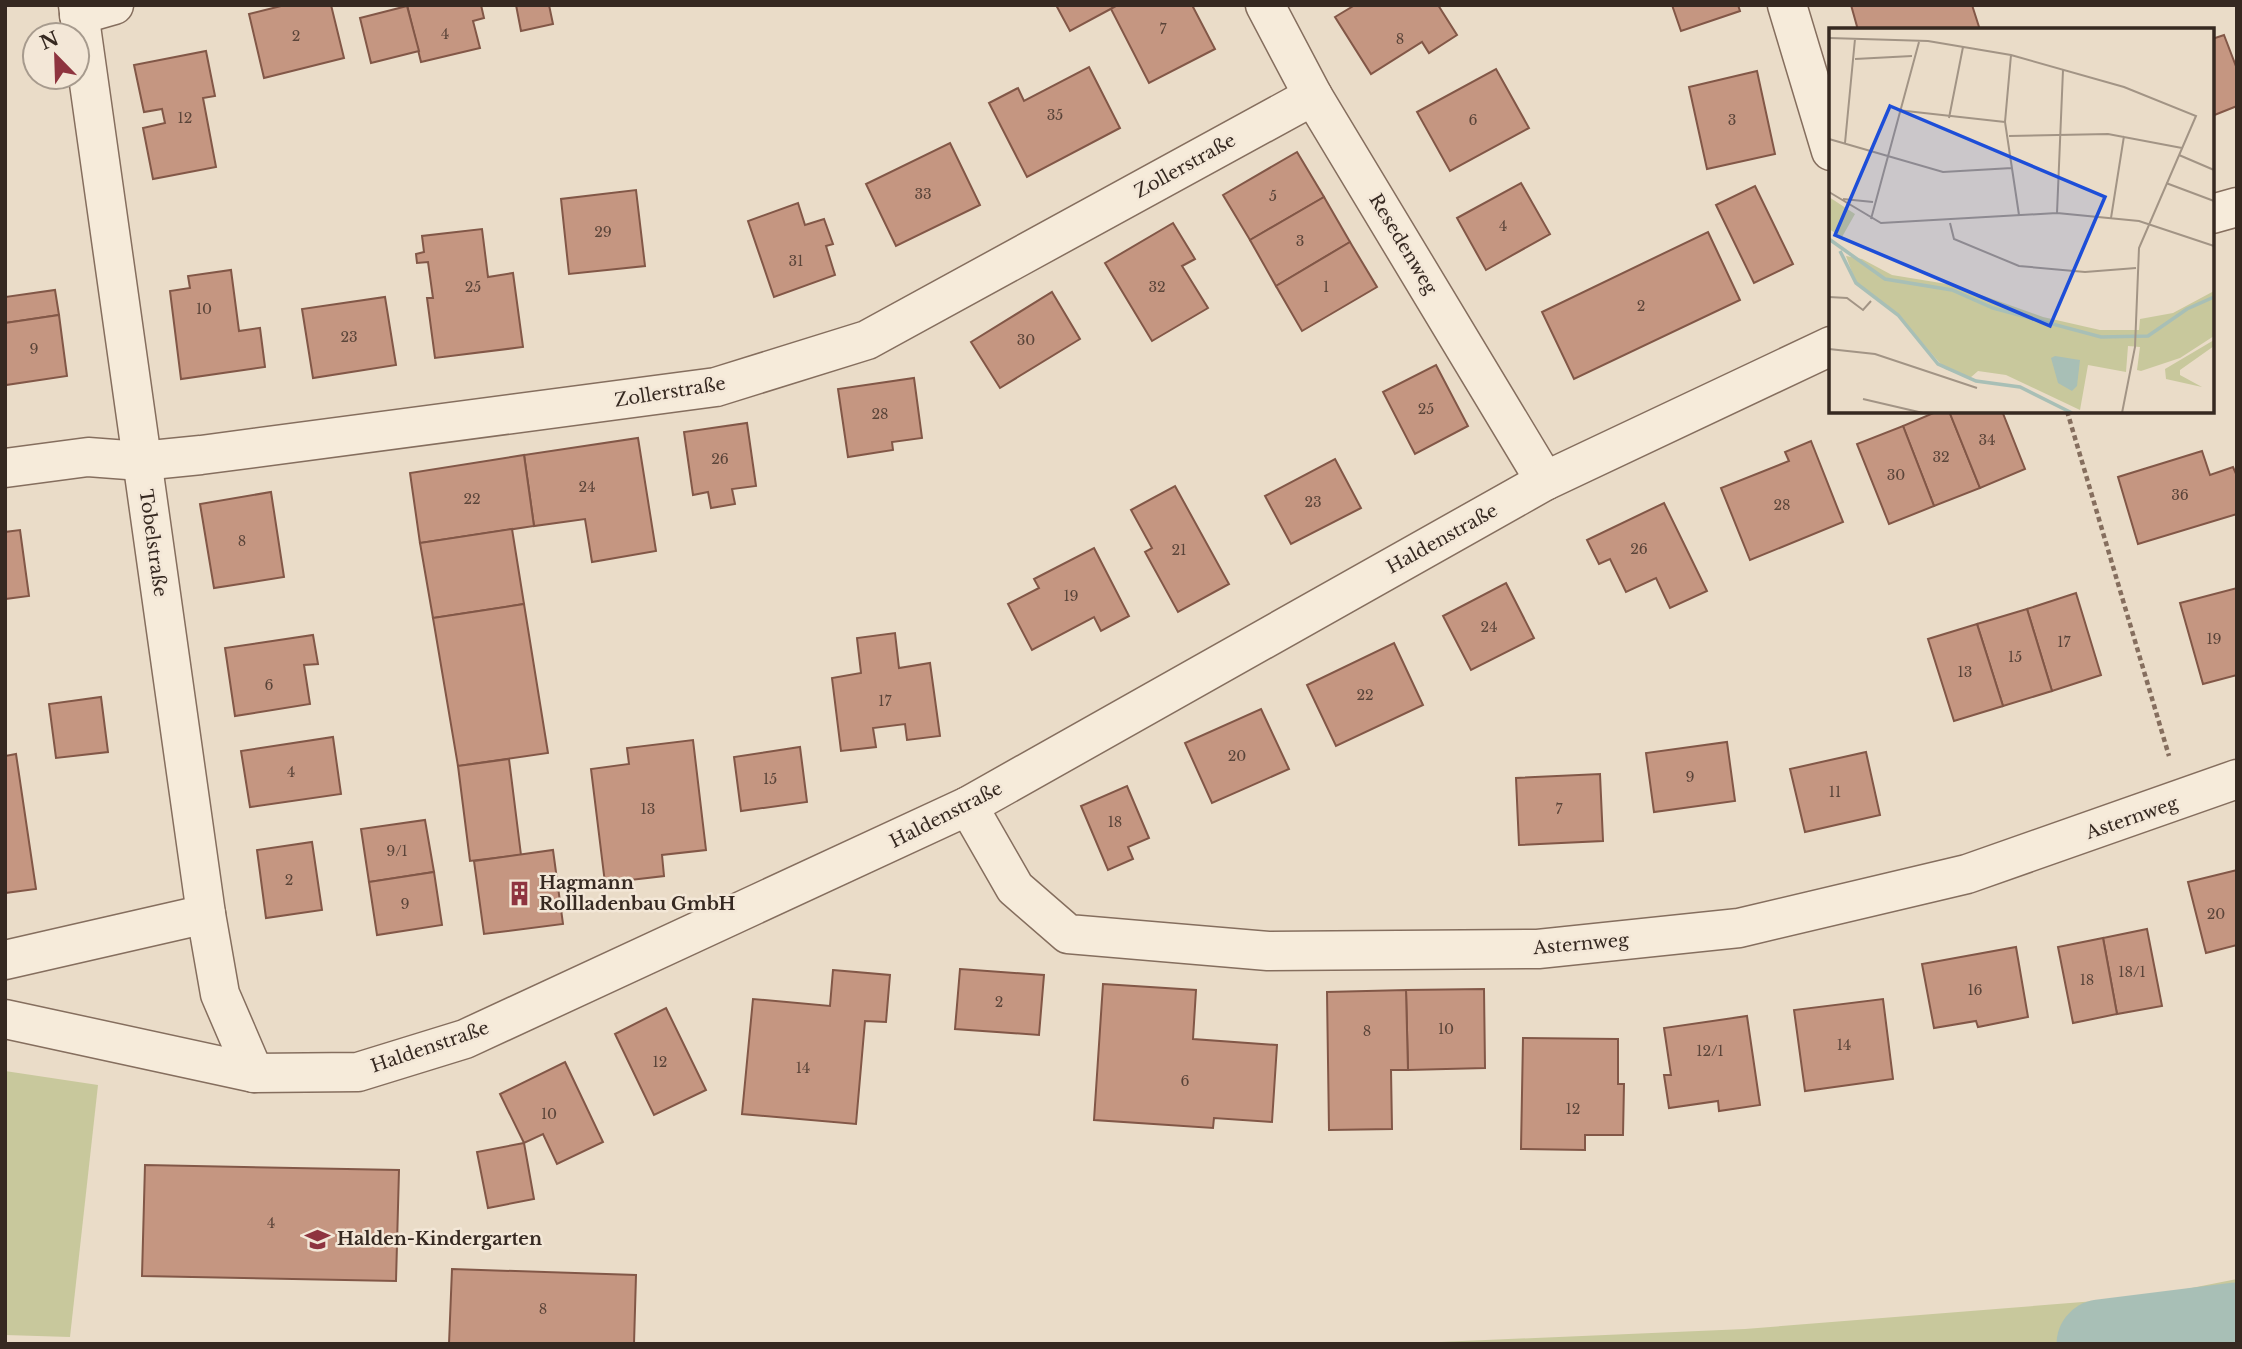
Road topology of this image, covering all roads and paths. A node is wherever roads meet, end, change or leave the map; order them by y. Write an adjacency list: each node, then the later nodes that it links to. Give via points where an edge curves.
1 (1265, 5): 4 (street, Resedenweg)
2 (1787, 5): 5 (street)
3 (90, 8): 10 (street, Tobelstraße)
4 (1313, 96): 10 (street, Zollerstraße, via 867,340 716,387); 12 (street, Resedenweg)
5 (1829, 144)
6 (2237, 207): 7 (street)
7 (2214, 213)
8 (1829, 347): 12 (street, Haldenstraße)
9 (2068, 413): 14 (path)
10 (141, 461): 11 (street, Zollerstraße, via 88,457); 16 (street, Tobelstraße)
11 (5, 468)
12 (1545, 481): 15 (street, Haldenstraße)
13 (2237, 779): 14 (street, Asternweg)
14 (2183, 801): 15 (street, Asternweg, via 1967,874 1739,928 1524,950 1268,951 1068,934 1015,888)
15 (968, 807): 19 (street, Haldenstraße, via 465,1039 358,1072)
16 (206, 914): 17 (street); 19 (street, Tobelstraße, via 220,994)
17 (5, 960)
18 (5, 1019): 19 (street, Haldenstraße)
19 (254, 1073)

